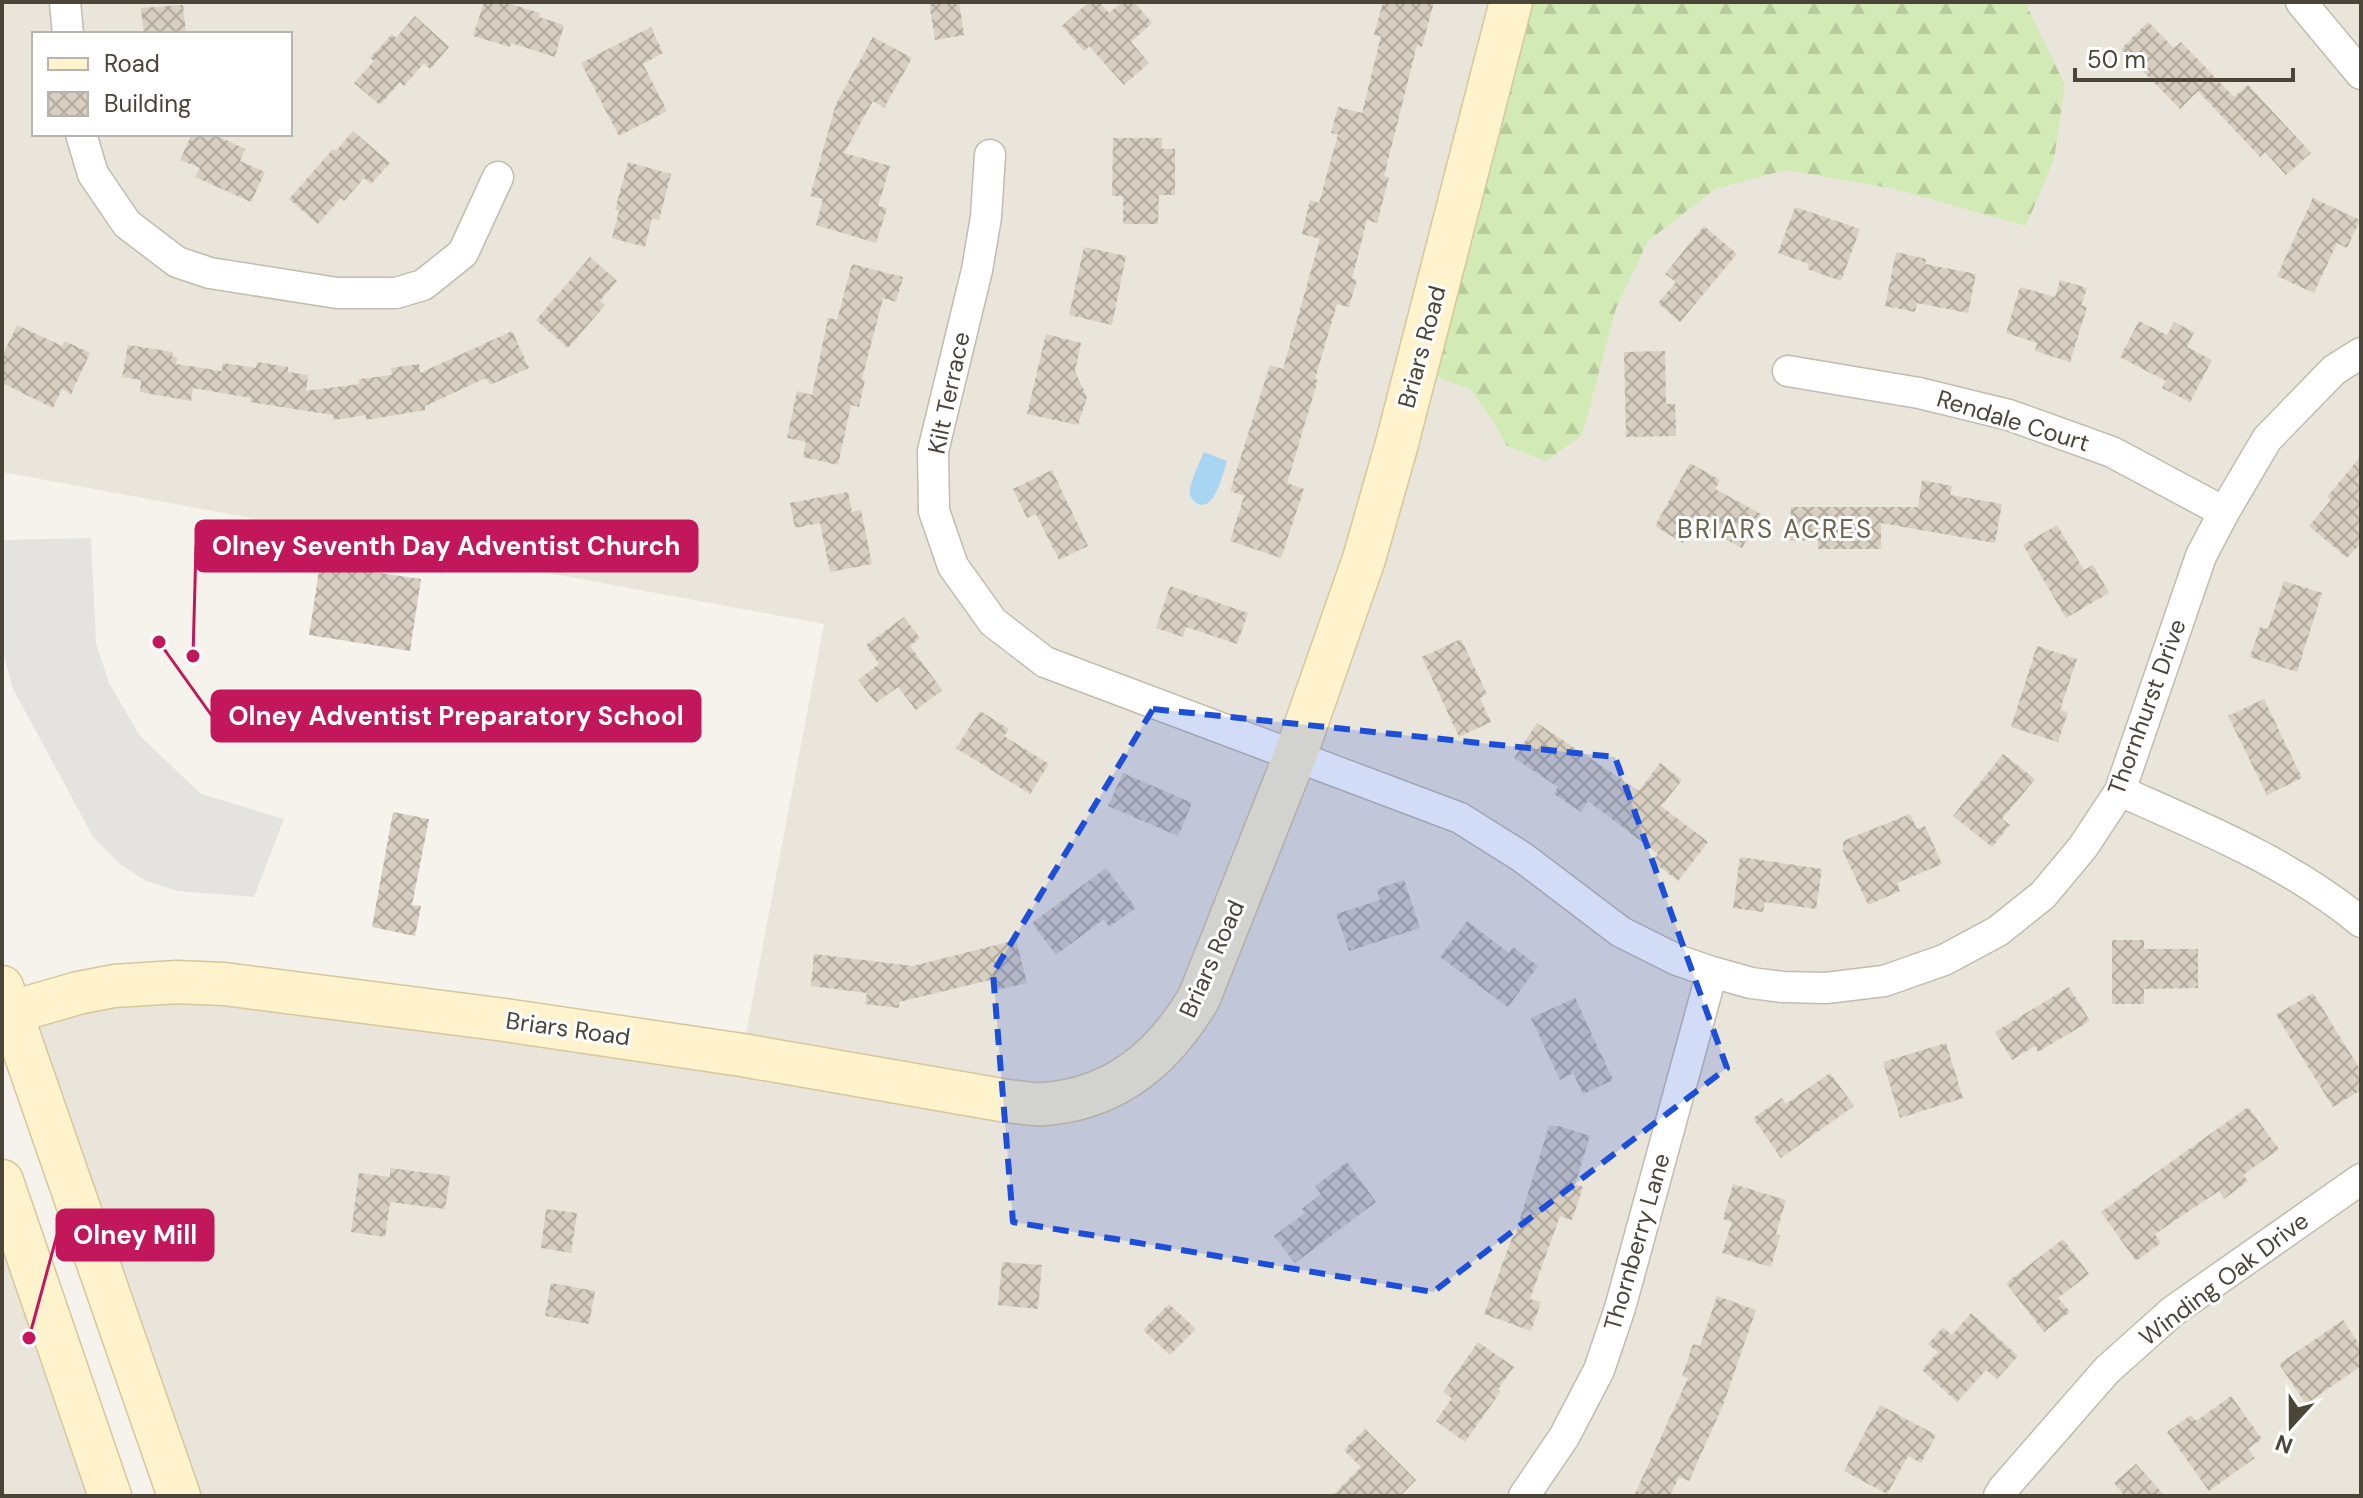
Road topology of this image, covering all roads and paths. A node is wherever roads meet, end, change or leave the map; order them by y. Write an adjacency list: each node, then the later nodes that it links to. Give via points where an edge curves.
1 (65, 2): 4 (street)
2 (1511, 2): 12 (street, Briars Road, via 1364,559)
3 (2301, 2): 5 (street)
4 (68, 32)
5 (2361, 74)
6 (82, 136): 8 (street, via 93,174 127,224 177,262 210,273 337,293 396,293 423,285 463,253)
7 (990, 155): 12 (street, Kilt Terrace, via 977,270 933,451 934,511 953,566 993,622 1045,662)
8 (498, 177)
9 (2361, 353): 11 (street, Thornhurst Drive, via 2334,370 2267,439)
10 (1788, 371): 11 (street, Rendale Court, via 1919,393 2009,415 2112,452)
11 (2224, 512): 13 (street, Thornhurst Drive, via 2201,556)
12 (1295, 756): 15 (street, Thornhurst Drive, via 1460,818 1621,932); 16 (street, Briars Road, via 1212,971 1184,1024 1126,1080 1088,1096 1043,1104 1007,1101 742,1055 224,984 114,986)
13 (2120, 791): 14 (street, via 2243,847 2337,902); 15 (street, Thornhurst Drive, via 2043,895 1998,931 1944,960 1884,981 1826,988 1751,983)
14 (2361, 922)
15 (1712, 972): 21 (street, Thornberry Lane, via 1599,1370 1564,1437)
16 (5, 1004): 20 (street)
17 (2361, 1179): 22 (street, Winding Oak Drive, via 2162,1321 2107,1370)
18 (2, 1181): 19 (street)
19 (110, 1496)
20 (179, 1496)
21 (1524, 1496)
22 (1999, 1496)

